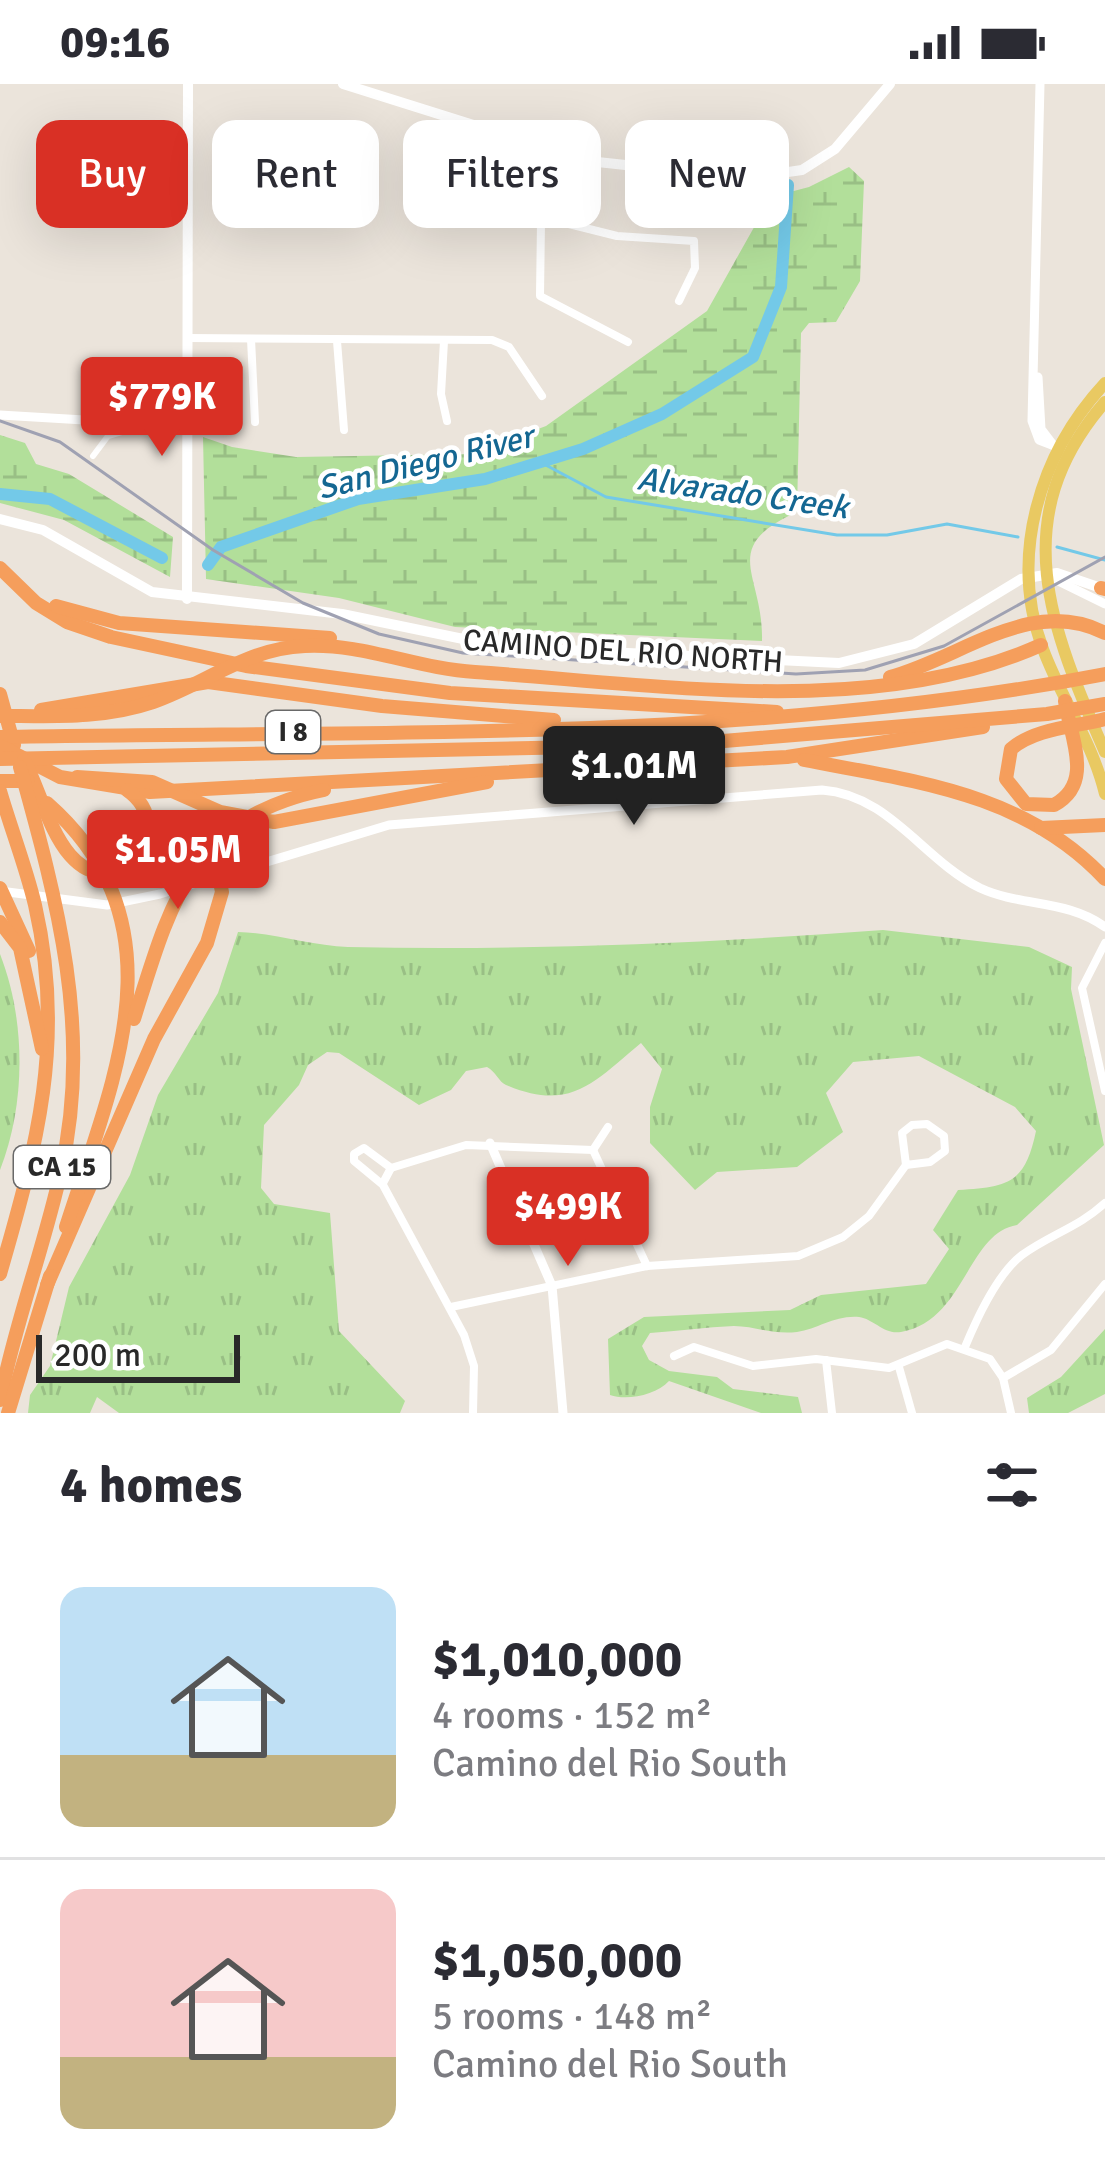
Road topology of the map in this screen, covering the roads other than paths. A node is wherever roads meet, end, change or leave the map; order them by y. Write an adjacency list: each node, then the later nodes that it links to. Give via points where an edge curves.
1 (188, 84): 10 (main road)
2 (343, 84): 5 (main road)
3 (890, 84): 6 (main road, via 835,149 802,170 776,177)
4 (1040, 84): 24 (street, via 1036,364 1040,425)
5 (455, 120)
6 (601, 162)
7 (542, 228): 14 (street, via 540,296)
8 (590, 228): 9 (street, via 694,241 695,268)
9 (679, 301)
10 (185, 338): 11 (street); 16 (main road)
11 (251, 339): 12 (street); 21 (street)
12 (338, 341): 13 (street); 22 (street)
13 (444, 341): 17 (street, via 502,343); 20 (street)
14 (628, 342)
15 (1105, 383): 24 (main road)
16 (186, 396): 19 (street, via 100,421); 31 (main road)
17 (542, 396)
18 (1105, 402): 24 (main road)
19 (0, 415)
20 (447, 421)
21 (255, 422)
22 (344, 430)
23 (125, 431): 25 (street, via 108,436)
24 (1064, 450): 28 (main road)
25 (93, 457)
26 (0, 520): 31 (main road, CAMINO DEL RIO NORTH, via 43,530 115,575)
27 (0, 568): 29 (highway)
28 (1038, 575): 30 (main road, via 1063,574); 31 (main road, CAMINO DEL RIO NORTH, via 914,644 839,663 467,644 342,614); 32 (street); 34 (main road); 45 (main road, via 1063,658)
29 (15, 583): 35 (highway, via 96,620 327,637); 42 (highway, via 68,622 258,668 450,693)
30 (1104, 589)
31 (187, 599)
32 (1105, 604)
33 (1105, 633): 37 (highway, via 1068,620 1018,626)
34 (1041, 645): 37 (highway, via 958,674); 38 (main road)
35 (486, 672): 37 (highway); 39 (highway, via 301,646 250,656 133,708 82,716)
36 (1098, 676): 42 (highway, I 8)
37 (854, 687)
38 (1065, 701): 40 (highway, via 1078,770 1076,785 1054,805 1026,804 1008,785 1007,757 1028,737 1053,731); 52 (main road)
39 (1, 707): 43 (highway, via 162,685 237,684); 44 (highway, CA 15)
40 (1104, 709): 41 (highway, I 8)
41 (1047, 714): 46 (highway); 47 (highway, I 8, via 676,746)
42 (798, 716): 43 (highway, I 8)
43 (585, 726): 44 (highway, I 8)
44 (4, 741): 51 (highway, via 47,772 113,790); 54 (highway, CA 15)
45 (1105, 752)
46 (787, 757): 48 (highway); 56 (highway, via 929,781)
47 (0, 763): 68 (highway, via 84,841 112,889 130,981)
48 (551, 773): 50 (highway, via 283,822 237,817 143,780); 51 (highway)
49 (0, 781): 50 (highway)
50 (50, 781): 57 (highway, via 112,785 143,805 146,840)
51 (296, 790): 68 (highway, via 202,854 172,900)
52 (1105, 794)
53 (2, 796): 69 (highway, CA 15, via 39,926)
54 (37, 800): 57 (highway, via 70,858 93,873); 61 (highway, CA 15)
55 (1105, 825): 56 (highway)
56 (1041, 828): 59 (highway)
57 (117, 872): 58 (highway, via 190,841 214,850)
58 (221, 875): 61 (street, via 124,902); 63 (street, via 389,825 822,790 874,805 986,891 1066,907); 81 (highway, via 207,943 154,1039)
59 (1105, 879)
60 (0, 890): 61 (street); 66 (highway, via 35,973)
61 (57, 902): 89 (highway, CA 15, via 75,1038 68,1129)
62 (0, 922): 66 (highway, via 20,948)
63 (1105, 927)
64 (1105, 943): 67 (street, via 1082,988)
65 (1105, 1026): 67 (street)
66 (38, 1027): 69 (highway)
67 (1089, 1029): 70 (street)
68 (121, 1051): 81 (highway)
69 (47, 1078): 79 (highway, CA 15, via 40,1137)
70 (1105, 1090)
71 (608, 1127): 73 (street)
72 (490, 1143): 73 (street); 75 (street); 82 (street)
73 (593, 1150): 78 (street)
74 (906, 1165): 74 (street, via 941,1157 940,1130 907,1127 900,1141); 78 (street, via 869,1216 829,1245 778,1260)
75 (391, 1168): 76 (street); 76 (street, via 364,1148 354,1154)
76 (383, 1185): 83 (street)
77 (1105, 1204): 84 (street, via 1021,1256)
78 (647, 1266): 82 (street)
79 (0, 1274)
80 (1105, 1284): 88 (street, via 1051,1350)
81 (47, 1285): 90 (highway)
82 (551, 1286): 83 (street); 92 (street)
83 (451, 1307): 91 (street, via 473,1366)
84 (965, 1347): 87 (street, via 933,1347); 88 (street, via 990,1359)
85 (674, 1356): 86 (street, via 694,1347 753,1366)
86 (826, 1360): 87 (street); 93 (street)
87 (899, 1367): 94 (street)
88 (1003, 1378): 95 (street)
89 (0, 1400)
90 (8, 1413)
91 (473, 1413)
92 (563, 1413)
93 (832, 1413)
94 (912, 1413)
95 (1011, 1413)

